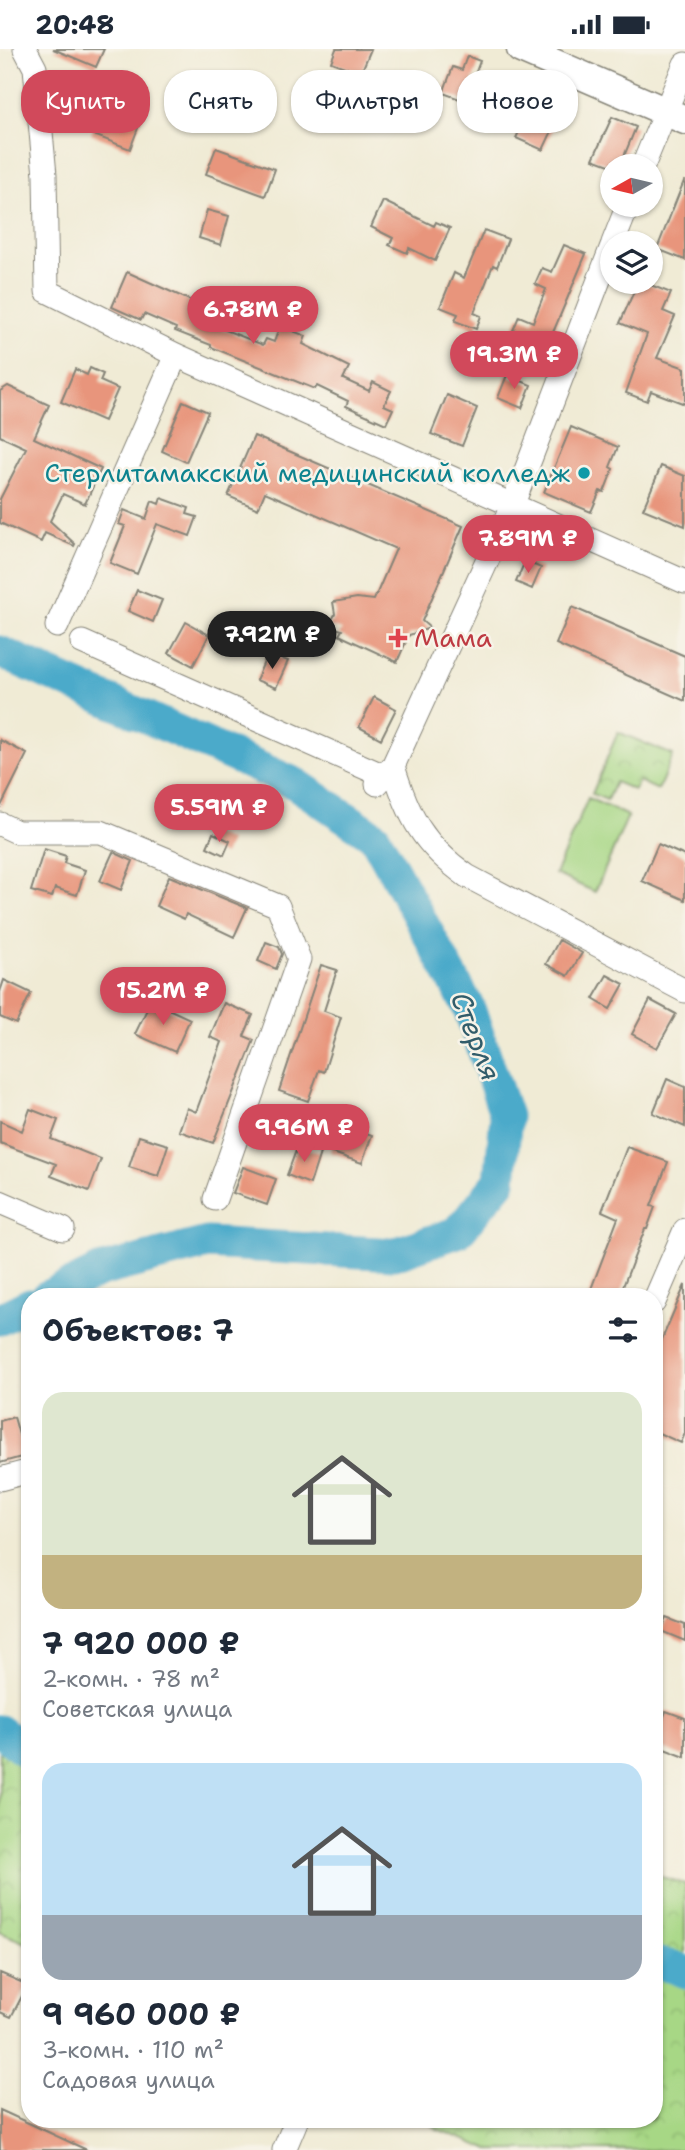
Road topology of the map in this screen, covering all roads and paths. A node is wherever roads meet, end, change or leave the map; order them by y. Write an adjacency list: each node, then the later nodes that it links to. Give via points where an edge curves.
1 (25, 49): 7 (street, via 35,68 45,175 47,291)
2 (521, 49): 4 (main road)
3 (685, 64): 4 (street)
4 (675, 116): 5 (street)
5 (651, 154)
6 (600, 278): 8 (street)
7 (176, 355): 8 (street); 10 (street)
8 (513, 504): 9 (street); 12 (street)
9 (685, 582)
10 (57, 626)
11 (82, 642): 12 (street)
12 (384, 775): 14 (street, via 435,850 451,865)
13 (6, 832): 15 (street, via 101,832 278,905 299,959)
14 (685, 991)
15 (215, 1199)
16 (0, 1202): 17 (street)
17 (63, 1229)
18 (685, 1230): 19 (street)
19 (660, 1288)
20 (21, 1473): 21 (street)
21 (0, 1479)
22 (294, 2128): 23 (street)
23 (284, 2150)

